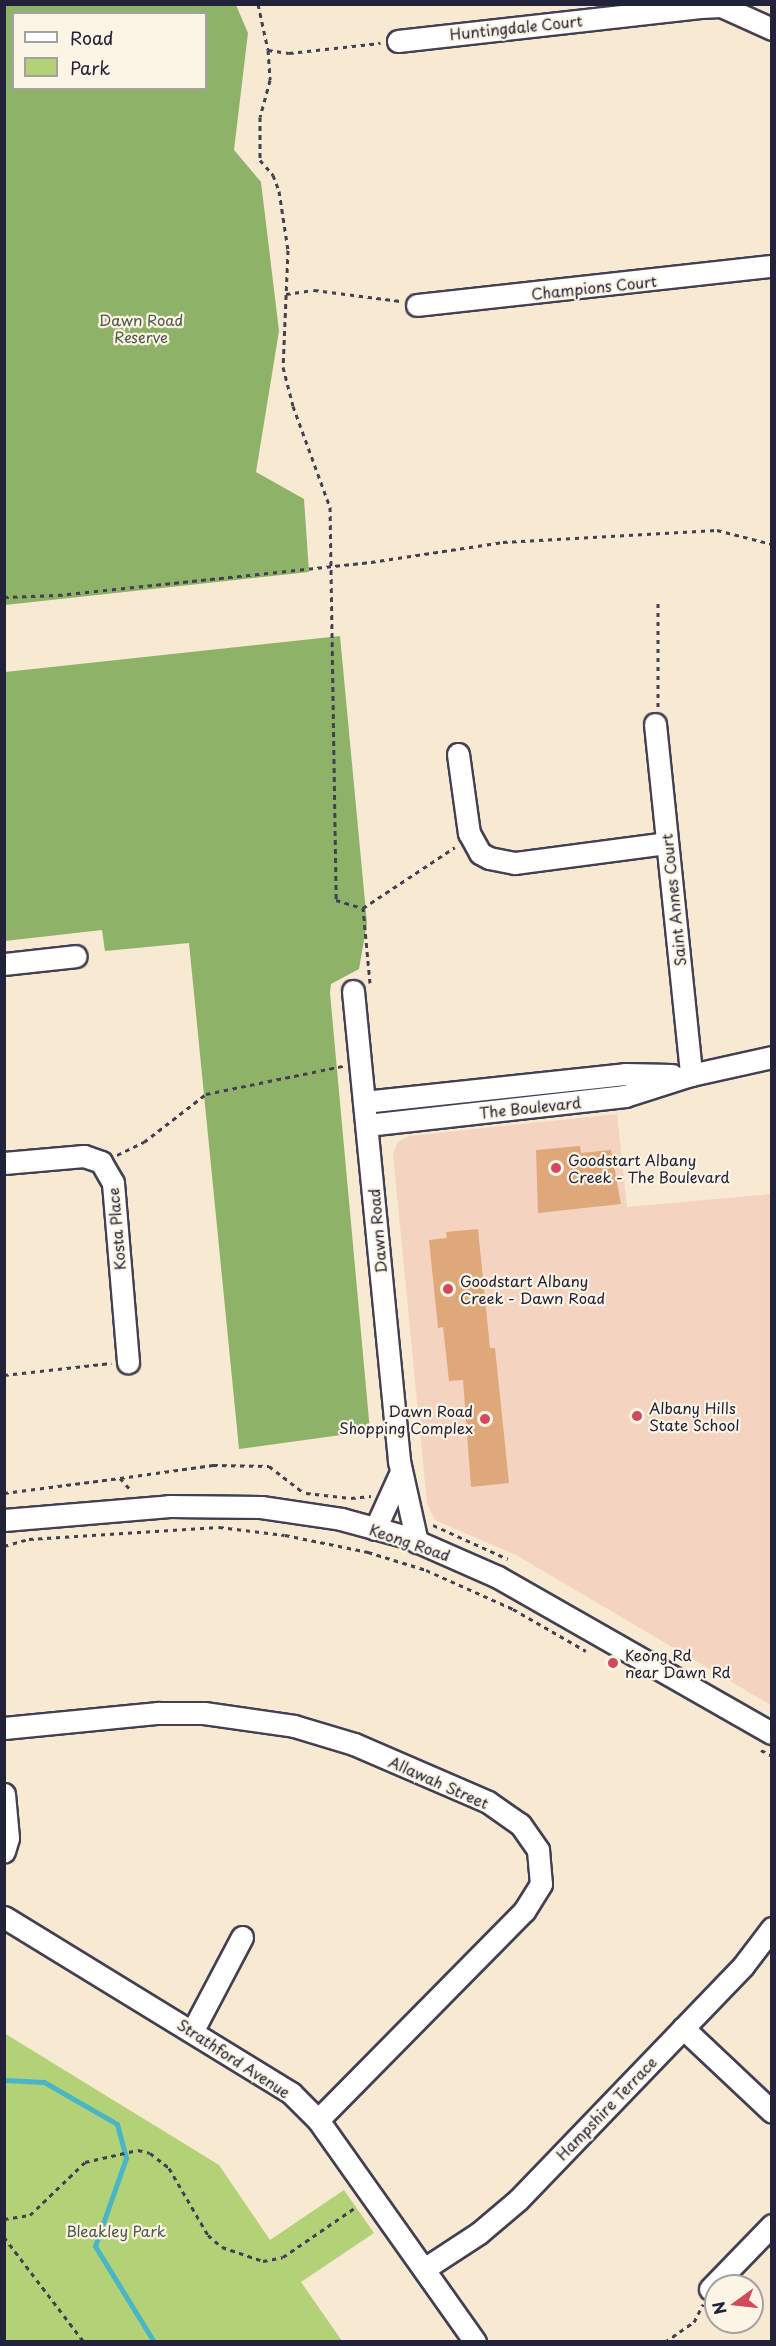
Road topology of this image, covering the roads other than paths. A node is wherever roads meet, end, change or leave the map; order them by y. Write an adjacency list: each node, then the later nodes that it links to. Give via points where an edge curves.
1 (771, 29): 2 (street, Huntingdale Court, via 721,6)
2 (398, 41)
3 (771, 266): 4 (street, Champions Court)
4 (417, 305)
5 (655, 724): 7 (street, Saint Annes Court)
6 (458, 754): 7 (street, via 470,833 480,853 499,862)
7 (667, 843): 12 (street, Saint Annes Court)
8 (76, 956): 9 (street)
9 (4, 963)
10 (362, 990): 13 (street, Dawn Road, via 360,1062)
11 (771, 1058): 12 (street, The Boulevard)
12 (691, 1075): 13 (street, The Boulevard, via 626,1074); 14 (street, The Boulevard, via 625,1096)
13 (364, 1102): 14 (street, Dawn Road)
14 (366, 1125): 17 (street, Dawn Road)
15 (4, 1163): 16 (street, Kosta Place, via 84,1155 101,1162 113,1183)
16 (128, 1362)
17 (401, 1472): 19 (street); 20 (street, Dawn Road)
18 (4, 1520): 19 (street, Keong Road, via 169,1506 261,1507)
19 (375, 1529): 20 (street, Keong Road)
20 (417, 1542): 22 (street, Keong Road, via 498,1577)
21 (4, 1728): 31 (street, Allawah Street, via 192,1713 294,1726 354,1744 488,1802 520,1824 538,1850 541,1884 524,1911)
22 (771, 1733)
23 (4, 1794): 24 (street, via 8,1838)
24 (4, 1851)
25 (4, 1917): 29 (street, Strathford Avenue)
26 (771, 1928): 28 (street, Hampshire Terrace, via 743,1966)
27 (242, 1937): 29 (street)
28 (683, 2028): 30 (street); 33 (street, Hampshire Terrace, via 518,2200 479,2234)
29 (193, 2030): 31 (street, Strathford Avenue, via 291,2093)
30 (771, 2112)
31 (318, 2120): 33 (street, Strathford Avenue)
32 (771, 2225): 34 (street)
33 (424, 2269): 35 (street, Strathford Avenue)
34 (724, 2274)
35 (476, 2342)

